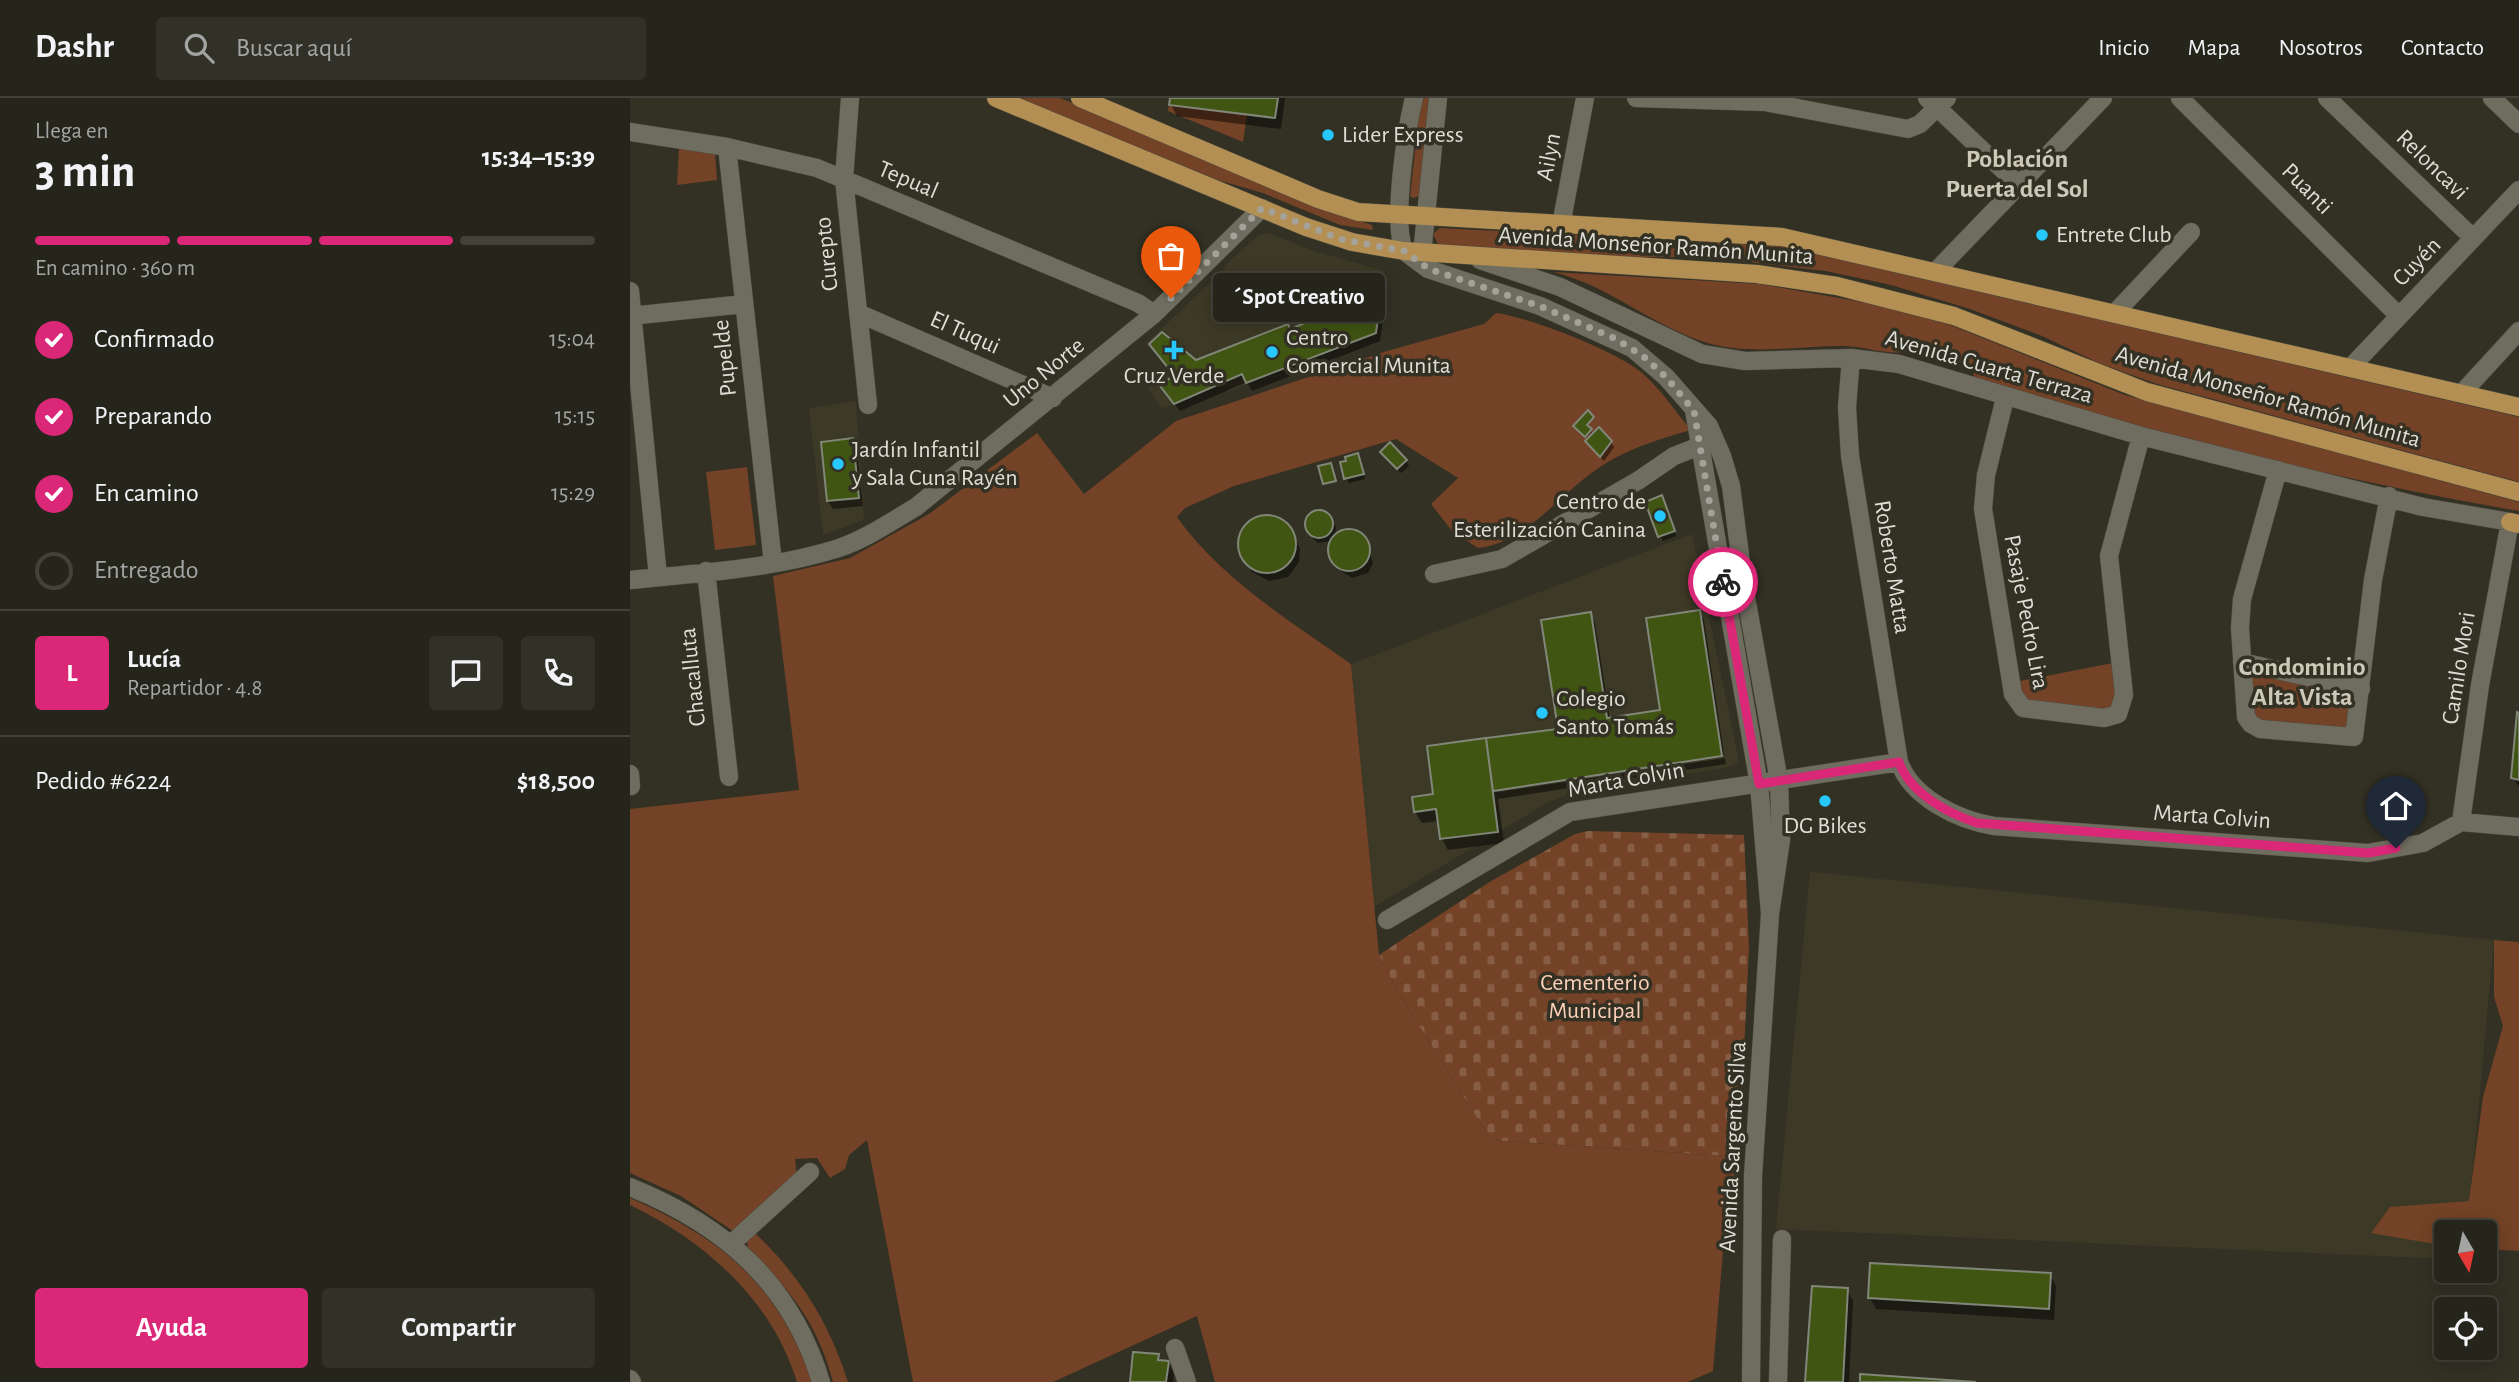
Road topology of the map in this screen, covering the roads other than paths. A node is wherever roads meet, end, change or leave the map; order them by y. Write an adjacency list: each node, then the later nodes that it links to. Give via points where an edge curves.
1 (850, 98): 17 (street, Curepto)
2 (996, 98): 20 (main road, Avenida Monseñor Ramón Munita)
3 (1080, 98): 13 (main road, Avenida Monseñor Ramón Munita)
4 (1414, 98): 21 (street)
5 (1438, 98): 22 (street)
6 (1586, 98): 23 (street, Ailyn)
7 (1636, 98): 12 (street, via 1765,102 1902,128 1917,126)
8 (2103, 98): 18 (street)
9 (2180, 98): 37 (street, Puanti)
10 (2327, 98): 25 (street, Reloncavi)
11 (2492, 98): 14 (street)
12 (1937, 101): 18 (street)
13 (1100, 102): 21 (main road, Avenida Monseñor Ramón Munita, via 1318,199 1358,212)
14 (2519, 124)
15 (630, 132): 16 (street, Tepual)
16 (727, 147): 17 (street, Tepual); 32 (street, Pupelde)
17 (844, 179): 33 (street, Curepto); 35 (street, Tepual, via 1138,303)
18 (2019, 185): 29 (street)
19 (2519, 190): 25 (street, Cuyén)
20 (1262, 208): 26 (main road, Avenida Monseñor Ramón Munita, via 1340,239); 35 (street, Uno Norte)
21 (1400, 217): 22 (main road, Avenida Monseñor Ramón Munita); 26 (street)
22 (1426, 218): 23 (main road, Avenida Monseñor Ramón Munita); 27 (street)
23 (1561, 225): 29 (main road, Avenida Monseñor Ramón Munita, via 1755,233)
24 (2191, 232): 34 (street)
25 (2473, 239): 37 (street, Cuyén)
26 (1404, 251): 27 (main road, Avenida Monseñor Ramón Munita); 30 (street, Avenida Sargento Silva)
27 (1423, 253): 28 (main road, Avenida Monseñor Ramón Munita); 30 (street)
28 (1464, 256): 39 (street, Avenida Cuarta Terraza, via 1560,286 1702,354 1758,361); 50 (main road, Avenida Monseñor Ramón Munita, via 1757,274 1859,291 1954,316 2147,392)
29 (1937, 270): 34 (main road, Avenida Monseñor Ramón Munita)
30 (1440, 273): 46 (street, Avenida Sargento Silva, via 1540,306 1614,338 1652,364)
31 (630, 291): 36 (street)
32 (744, 304): 36 (street); 53 (street, Pupelde)
33 (858, 313): 42 (street, El Tuqui); 44 (street, Curepto)
34 (2115, 313): 40 (main road, Avenida Monseñor Ramón Munita)
35 (1154, 314): 42 (street, Uno Norte)
36 (631, 316): 56 (street)
37 (2399, 316): 40 (street, Cuyén)
38 (2519, 331): 41 (street)
39 (1851, 358): 43 (street, Avenida Cuarta Terraza, via 1899,364); 60 (street, Roberto Matta, via 1850,456)
40 (2350, 367): 41 (main road, Avenida Monseñor Ramón Munita)
41 (2462, 393): 45 (main road, Avenida Monseñor Ramón Munita)
42 (1053, 398): 53 (street, Uno Norte, via 916,506 880,528 840,547)
43 (2005, 398): 47 (street, Avenida Cuarta Terraza); 47 (street, Pasaje Pedro Lira, via 1983,487 1983,520 2013,694 2023,708 2104,718 2122,708 2109,556)
44 (868, 405)
45 (2519, 407)
46 (1694, 411): 48 (street, Avenida Sargento Silva); 62 (street, Avenida Sargento Silva, via 1713,433 1731,486)
47 (2141, 436): 49 (street, Avenida Cuarta Terraza)
48 (1700, 446): 55 (street, via 1674,456 1502,559); 64 (street, Avenida Sargento Silva)
49 (2278, 470): 51 (street, Avenida Cuarta Terraza); 58 (street, via 2242,599)
50 (2519, 492)
51 (2389, 496): 52 (street, Avenida Cuarta Terraza, via 2437,510); 59 (street, via 2373,580)
52 (2515, 523): 65 (street, Camilo Mori, via 2480,685)
53 (773, 563): 54 (street, Uno Norte)
54 (706, 571): 56 (street, Uno Norte); 61 (street, Chacalluta)
55 (1434, 574)
56 (658, 577): 57 (street, Uno Norte)
57 (630, 580)
58 (2242, 662): 59 (street); 59 (street, via 2246,717 2260,729 2353,739)
59 (2361, 689)
60 (1899, 762): 62 (street, Marta Colvin); 63 (street, Roberto Matta)
61 (729, 777)
62 (1779, 781): 64 (street, Marta Colvin); 67 (street, Avenida Sargento Silva, via 1781,840)
63 (1909, 781): 65 (street, Marta Colvin, via 1963,819 2008,827 2368,853 2423,843)
64 (1759, 784): 67 (street, Avenida Sargento Silva); 68 (street, Marta Colvin, via 1570,813)
65 (2461, 822): 66 (street)
66 (2519, 827)
67 (1770, 914): 76 (street, Avenida Sargento Silva, via 1753,1176)
68 (1387, 920)
69 (810, 1172): 72 (street)
70 (630, 1187): 72 (street, via 702,1222)
71 (1782, 1238): 77 (street)
72 (731, 1244): 74 (street, via 791,1309)
73 (1175, 1348): 75 (street)
74 (821, 1382)
75 (1187, 1382)
76 (1751, 1382)
77 (1778, 1382)

